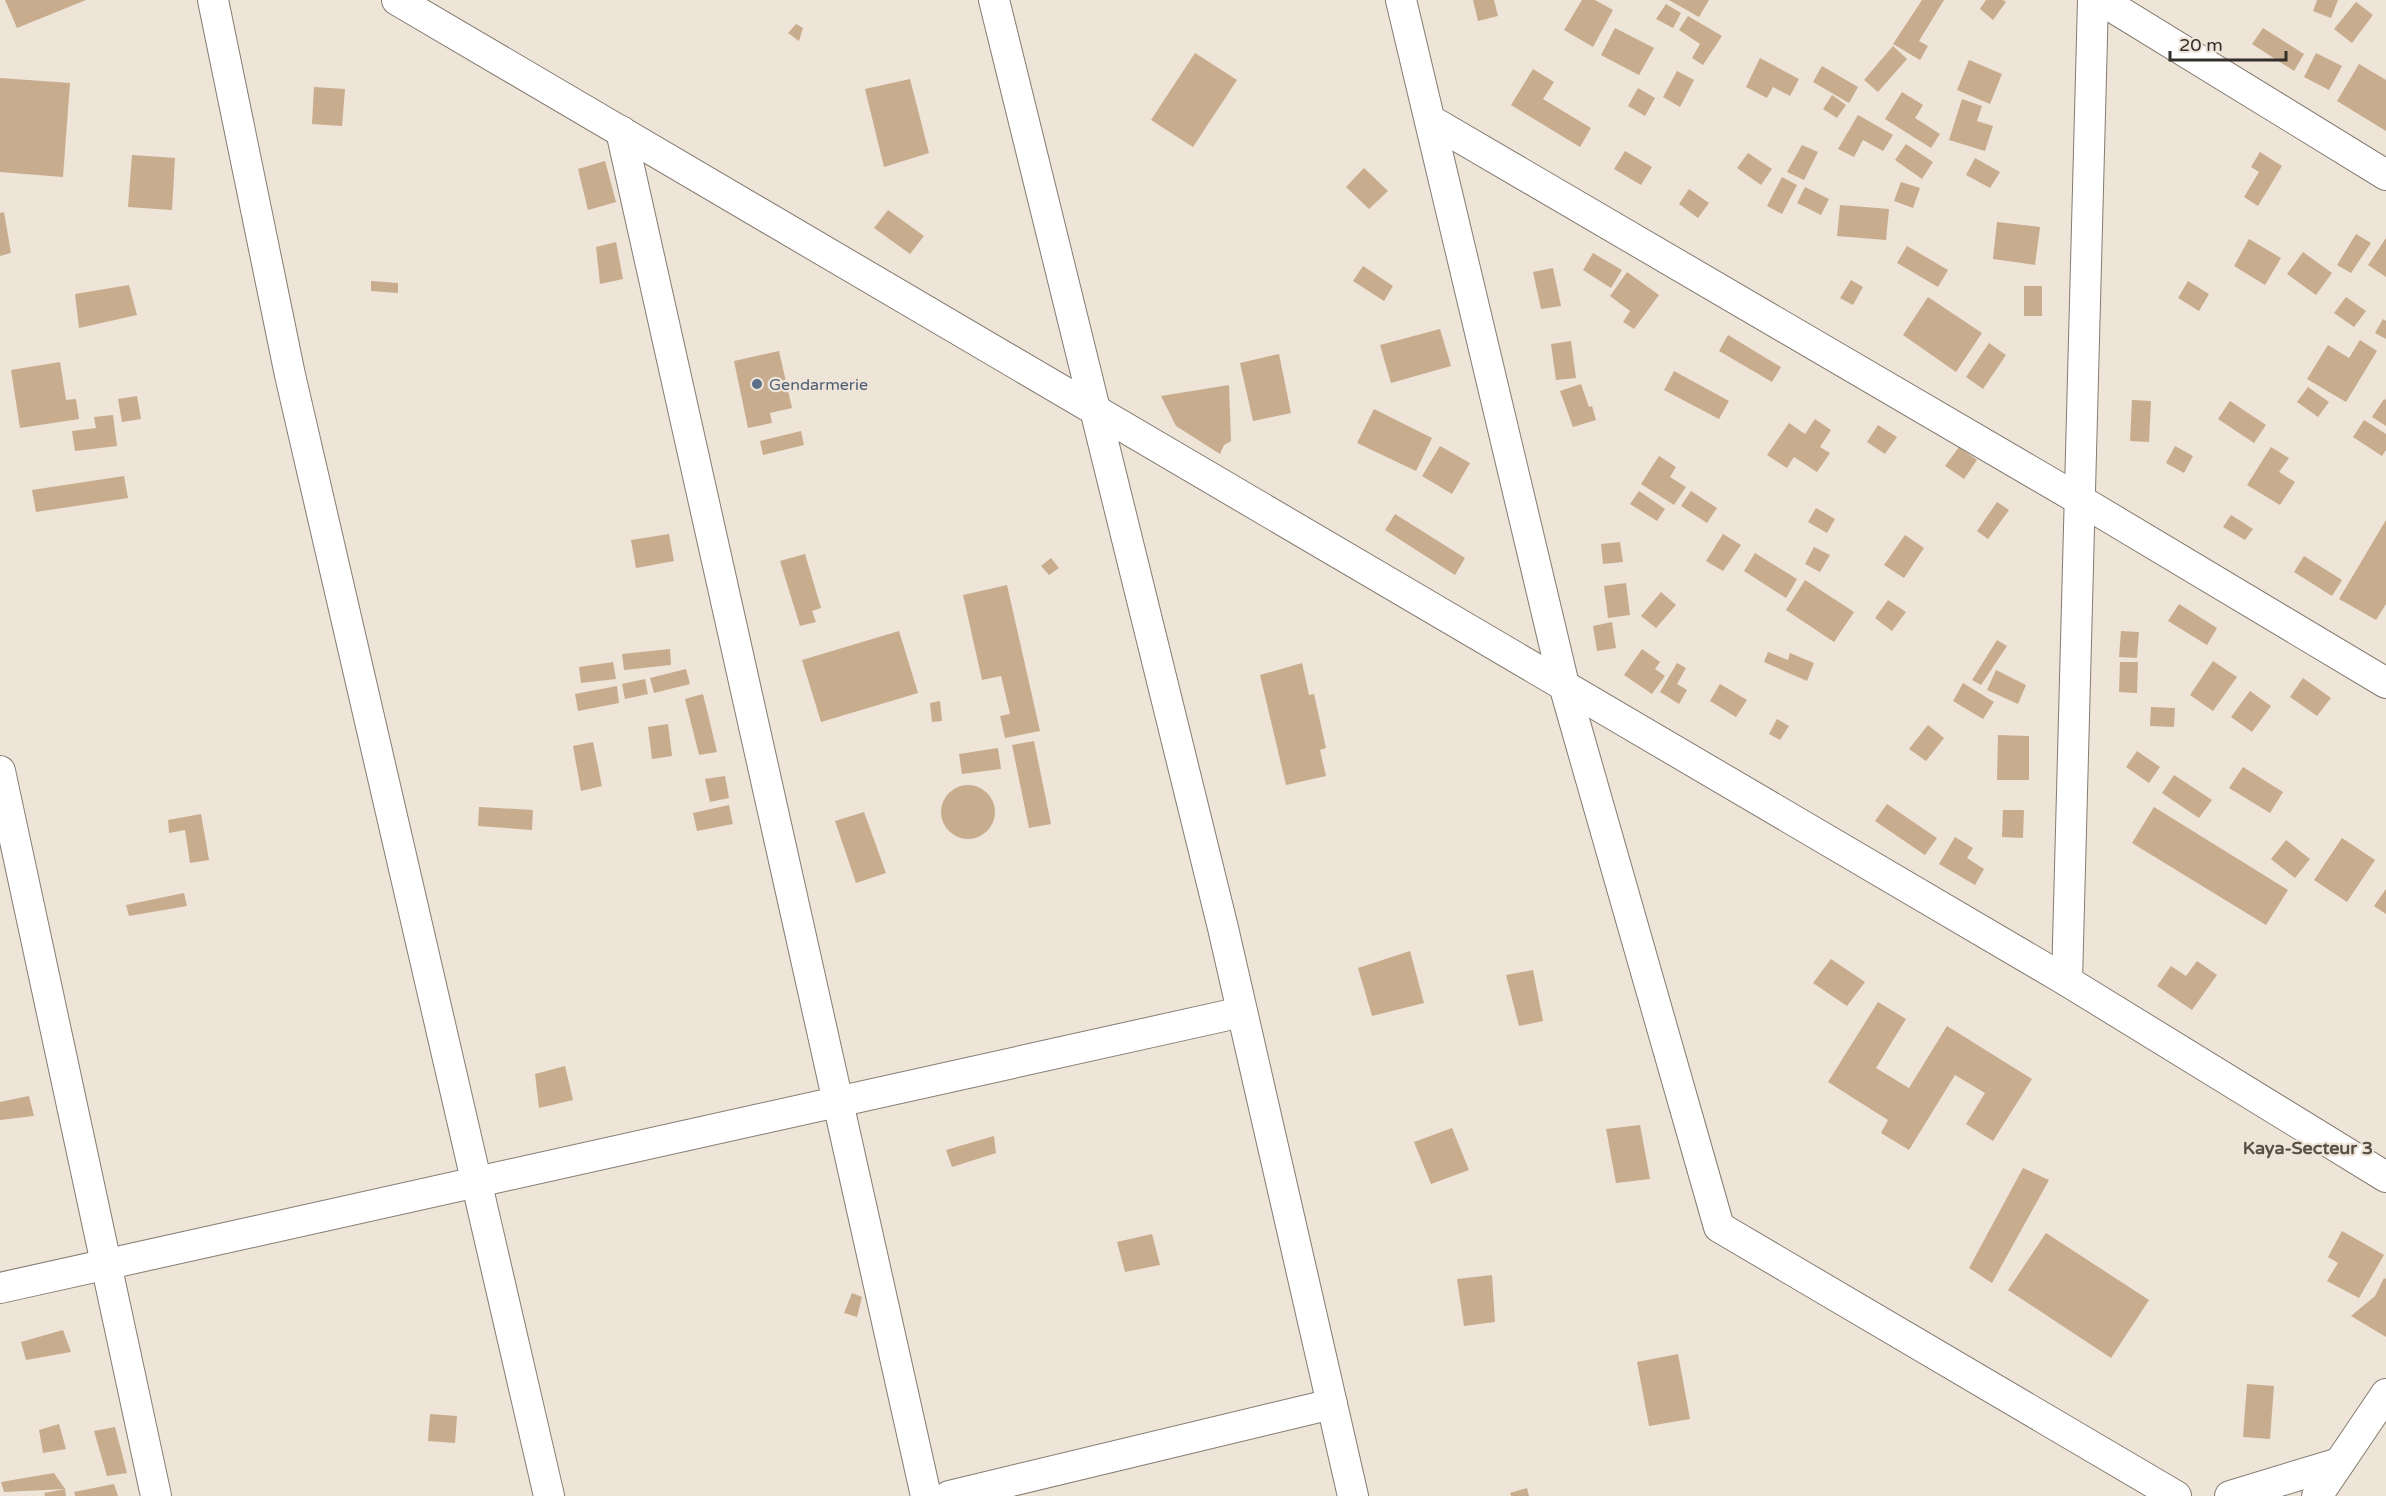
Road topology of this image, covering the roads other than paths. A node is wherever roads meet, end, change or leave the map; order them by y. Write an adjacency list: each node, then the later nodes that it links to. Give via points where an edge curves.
1 (213, 0): 19 (street, via 293,387)
2 (397, 0): 8 (street)
3 (994, 0): 10 (street)
4 (1401, 0): 7 (street)
5 (2093, 0): 11 (street)
6 (2101, 0): 9 (street)
7 (1430, 120): 11 (street); 13 (street)
8 (621, 131): 10 (street); 17 (street)
9 (2386, 175)
10 (1095, 409): 13 (street); 16 (street)
11 (2079, 500): 12 (street); 15 (street)
12 (2386, 683)
13 (1564, 685): 15 (street); 30 (street, via 1719,1227)
14 (0, 771): 20 (street)
15 (2067, 981): 18 (street)
16 (1242, 1012): 17 (street); 23 (street)
17 (838, 1102): 19 (street); 27 (street)
18 (2386, 1177)
19 (477, 1182): 20 (street); 26 (street)
20 (106, 1264): 21 (street); 25 (street)
21 (0, 1288)
22 (2386, 1394): 24 (street)
23 (1332, 1404): 28 (street); 29 (street)
24 (2339, 1463): 31 (street); 32 (street)
25 (156, 1496)
26 (549, 1496)
27 (926, 1496)
28 (949, 1496)
29 (1353, 1496)
30 (2176, 1496)
31 (2230, 1496)
32 (2317, 1496)

